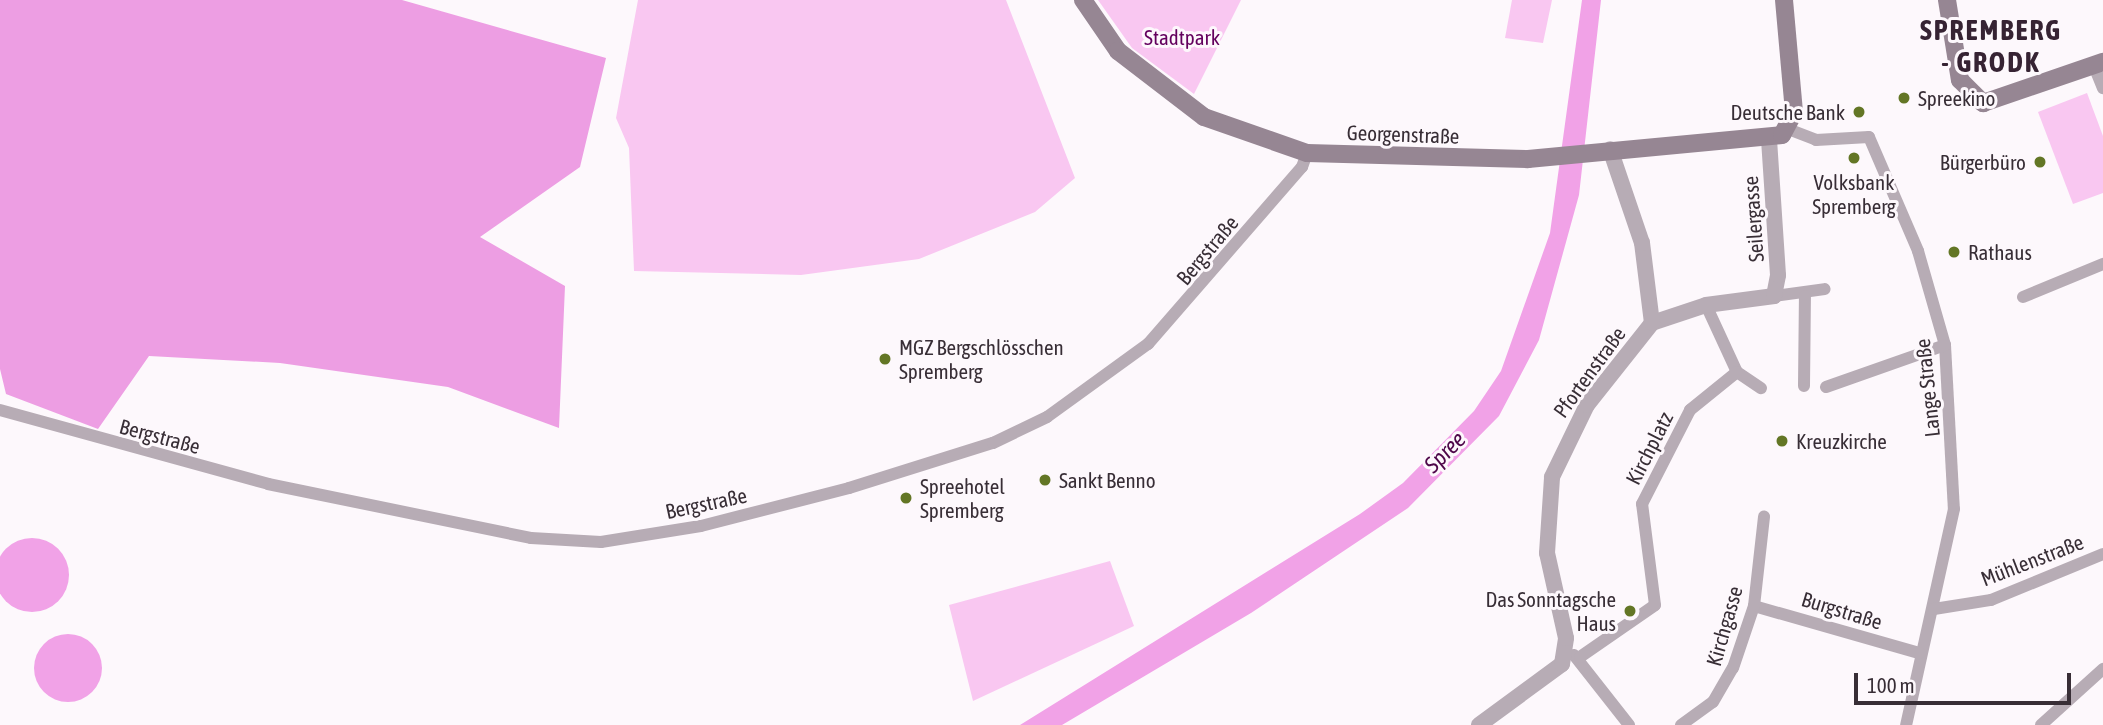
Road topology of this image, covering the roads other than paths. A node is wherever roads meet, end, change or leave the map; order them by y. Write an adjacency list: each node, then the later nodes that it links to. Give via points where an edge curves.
1 (1083, 0): 8 (main road, Georgenstraße, via 1118,51 1171,96 1205,117)
2 (1784, 0): 6 (main road, via 1794,112)
3 (1947, 0): 4 (main road, via 1960,80 1972,97 1992,103)
4 (2098, 64): 5 (street)
5 (2103, 88)
6 (1778, 135): 7 (main road, Georgenstraße); 11 (street, Seilergasse, via 1779,275); 16 (street, Lange Straße, via 1816,140 1870,137 1918,251)
7 (1603, 150): 8 (main road, Georgenstraße, via 1528,159); 15 (street, Pfortenstraße, via 1642,243)
8 (1307, 153): 21 (street, Bergstraße, via 1149,344 1046,417 954,455 701,526 601,541 531,538 268,484)
9 (2103, 264): 13 (street)
10 (1825, 289): 12 (street)
11 (1773, 296): 12 (street); 14 (street)
12 (1805, 296): 18 (street)
13 (2023, 297)
14 (1706, 305): 15 (street); 17 (street)
15 (1652, 323): 27 (street, Pfortenstraße, via 1587,405 1552,477 1547,553)
16 (1945, 345): 19 (street); 25 (street, Lange Straße, via 1954,509)
17 (1737, 372): 20 (street); 27 (street, Kirchplatz, via 1690,410 1642,504 1655,605)
18 (1804, 386)
19 (1826, 387)
20 (1760, 388)
21 (0, 410)
22 (1764, 517): 24 (street, Kirchgasse)
23 (2103, 554): 25 (street, Mühlenstraße, via 1991,600)
24 (1754, 606): 26 (street, Burgstraße); 31 (street, Kirchgasse, via 1727,684)
25 (1934, 609): 26 (street, Lange Straße)
26 (1919, 653): 32 (street, Lange Straße)
27 (1574, 654): 29 (street, via 1551,676); 30 (street, Pfortenstraße)
28 (2103, 669): 33 (street)
29 (1479, 725)
30 (1629, 725)
31 (1681, 725)
32 (1906, 725)
33 (2041, 725)

